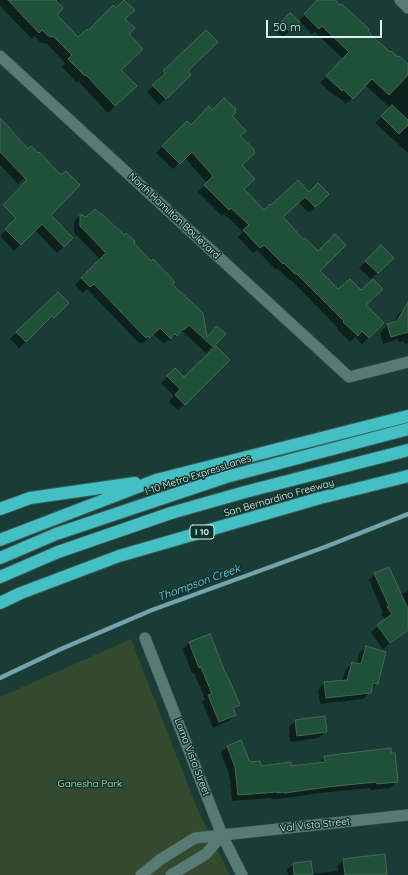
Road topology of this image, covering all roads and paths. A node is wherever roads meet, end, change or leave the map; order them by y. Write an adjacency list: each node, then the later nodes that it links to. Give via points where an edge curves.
1 (400, 0): 2 (street)
2 (408, 8)
3 (0, 56): 4 (street, North Hamilton Boulevard, via 349,377)
4 (408, 362)
5 (408, 416): 9 (highway)
6 (408, 429): 12 (highway, I-10 Metro ExpressLanes, via 226,478 56,534)
7 (408, 450): 13 (highway, via 171,513 58,552)
8 (408, 476): 14 (highway, San Bernardino Freeway / I 10, via 320,498 119,556)
9 (156, 480): 10 (highway, via 30,498); 11 (highway)
10 (0, 509)
11 (0, 540)
12 (0, 558)
13 (0, 577)
14 (0, 603)
15 (146, 638): 17 (street, Loma Vista Street)
16 (408, 814): 17 (street, Val Vista Street)
17 (222, 835): 18 (street, Val Vista Street, via 194,838); 19 (street, via 206,854); 20 (street, Loma Vista Street)
18 (141, 875)
19 (171, 875)
20 (242, 875)

